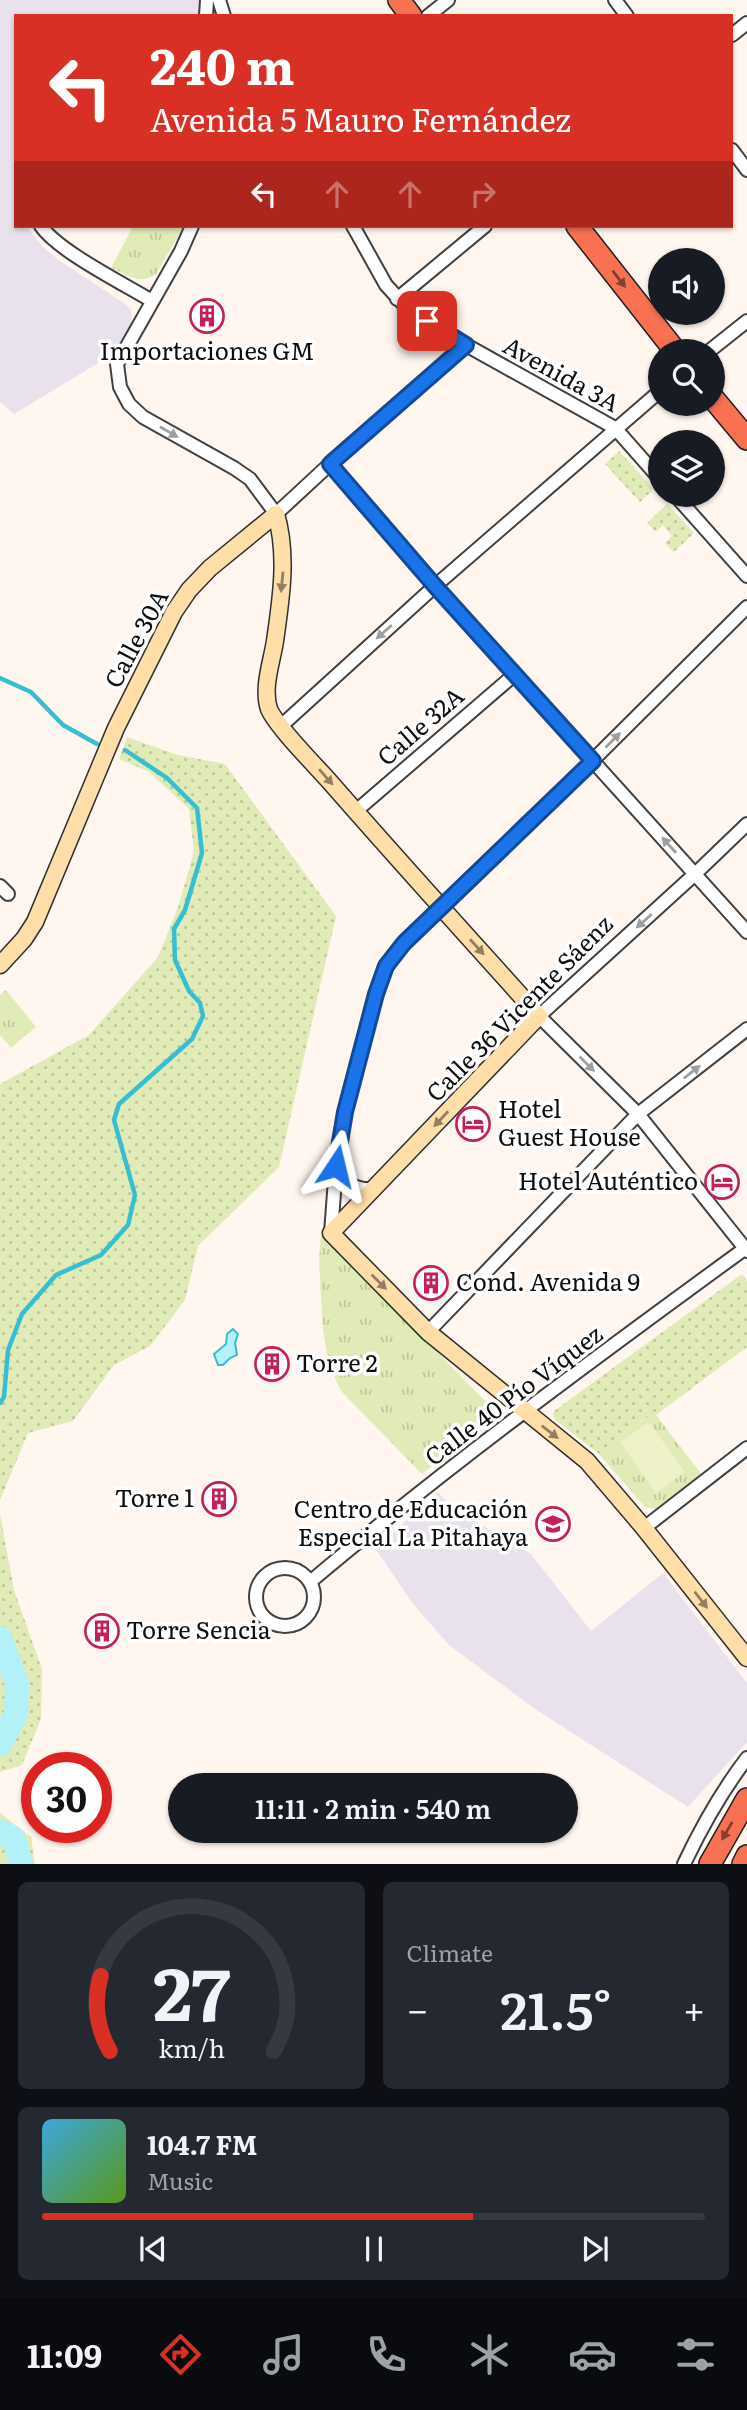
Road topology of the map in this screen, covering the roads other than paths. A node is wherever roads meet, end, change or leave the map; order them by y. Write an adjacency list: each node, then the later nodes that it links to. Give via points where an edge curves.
1 (448, 0): 2 (street)
2 (430, 14)
3 (747, 23): 4 (street)
4 (733, 34)
5 (733, 151): 6 (street)
6 (747, 170)
7 (42, 228): 13 (street, via 62,246)
8 (191, 228): 13 (street)
9 (354, 228): 12 (street, Avenida 3A)
10 (483, 228): 12 (street)
11 (578, 228): 15 (highway, one-way to 15)
12 (397, 299): 17 (street, Avenida 3A)
13 (152, 301): 25 (street, one-way to 25, via 117,363 120,387 129,404 142,417 250,479)
14 (747, 321): 16 (street)
15 (666, 339)
16 (724, 339)
17 (466, 345): 20 (street, Avenida 3A); 22 (street, Calle 30A)
18 (648, 401): 20 (street)
19 (725, 413): 21 (highway)
20 (615, 428): 23 (street, Avenida 3A); 27 (street)
21 (747, 439)
22 (330, 464): 25 (street, Calle 30A); 27 (street)
23 (648, 465)
24 (686, 507): 26 (street)
25 (276, 514): 30 (street, one-way to 30, via 283,569 267,697); 37 (street, Calle 30A, via 210,568 174,611 116,728 34,922)
26 (747, 576)
27 (435, 586): 29 (street); 30 (street, one-way to 30)
28 (747, 607): 31 (street, one-way to 28)
29 (514, 675): 31 (street); 32 (street, Calle 32A)
30 (281, 726): 32 (street, one-way to 32)
31 (593, 761): 34 (street, one-way to 31); 35 (street)
32 (356, 811): 35 (street)
33 (747, 824): 34 (street, Calle 36 Vicente Sáenz)
34 (695, 874): 36 (street); 38 (street, Calle 36 Vicente Sáenz, one-way to 38)
35 (441, 907): 38 (street, one-way to 38); 41 (street, via 386,966 345,1112)
36 (747, 932)
37 (0, 965)
38 (539, 1016): 40 (street, one-way to 40); 42 (street, Calle 36 Vicente Sáenz, one-way to 42)
39 (747, 1029): 40 (street, one-way to 39)
40 (638, 1114): 44 (street); 45 (street)
41 (336, 1166): 42 (street, via 355,1188); 43 (street)
42 (374, 1189): 43 (street, Calle 36 Vicente Sáenz)
43 (331, 1233): 45 (street, one-way to 45)
44 (746, 1249): 46 (street, Calle 40 Pío Víquez)
45 (428, 1332): 46 (street)
46 (525, 1412): 48 (street, one-way to 48, via 587,1461); 49 (street, Calle 40 Pío Víquez)
47 (747, 1448): 48 (street)
48 (644, 1528): 50 (street, one-way to 50)
49 (310, 1583): 49 (street, via 299,1571 276,1569 261,1580 258,1608 271,1622 298,1623 311,1610)
50 (747, 1658)
51 (747, 1758): 54 (street, via 723,1789)
52 (747, 1799): 55 (highway, one-way to 55)
53 (747, 1856): 56 (highway)
54 (684, 1864)
55 (710, 1864)
56 (743, 1864)

